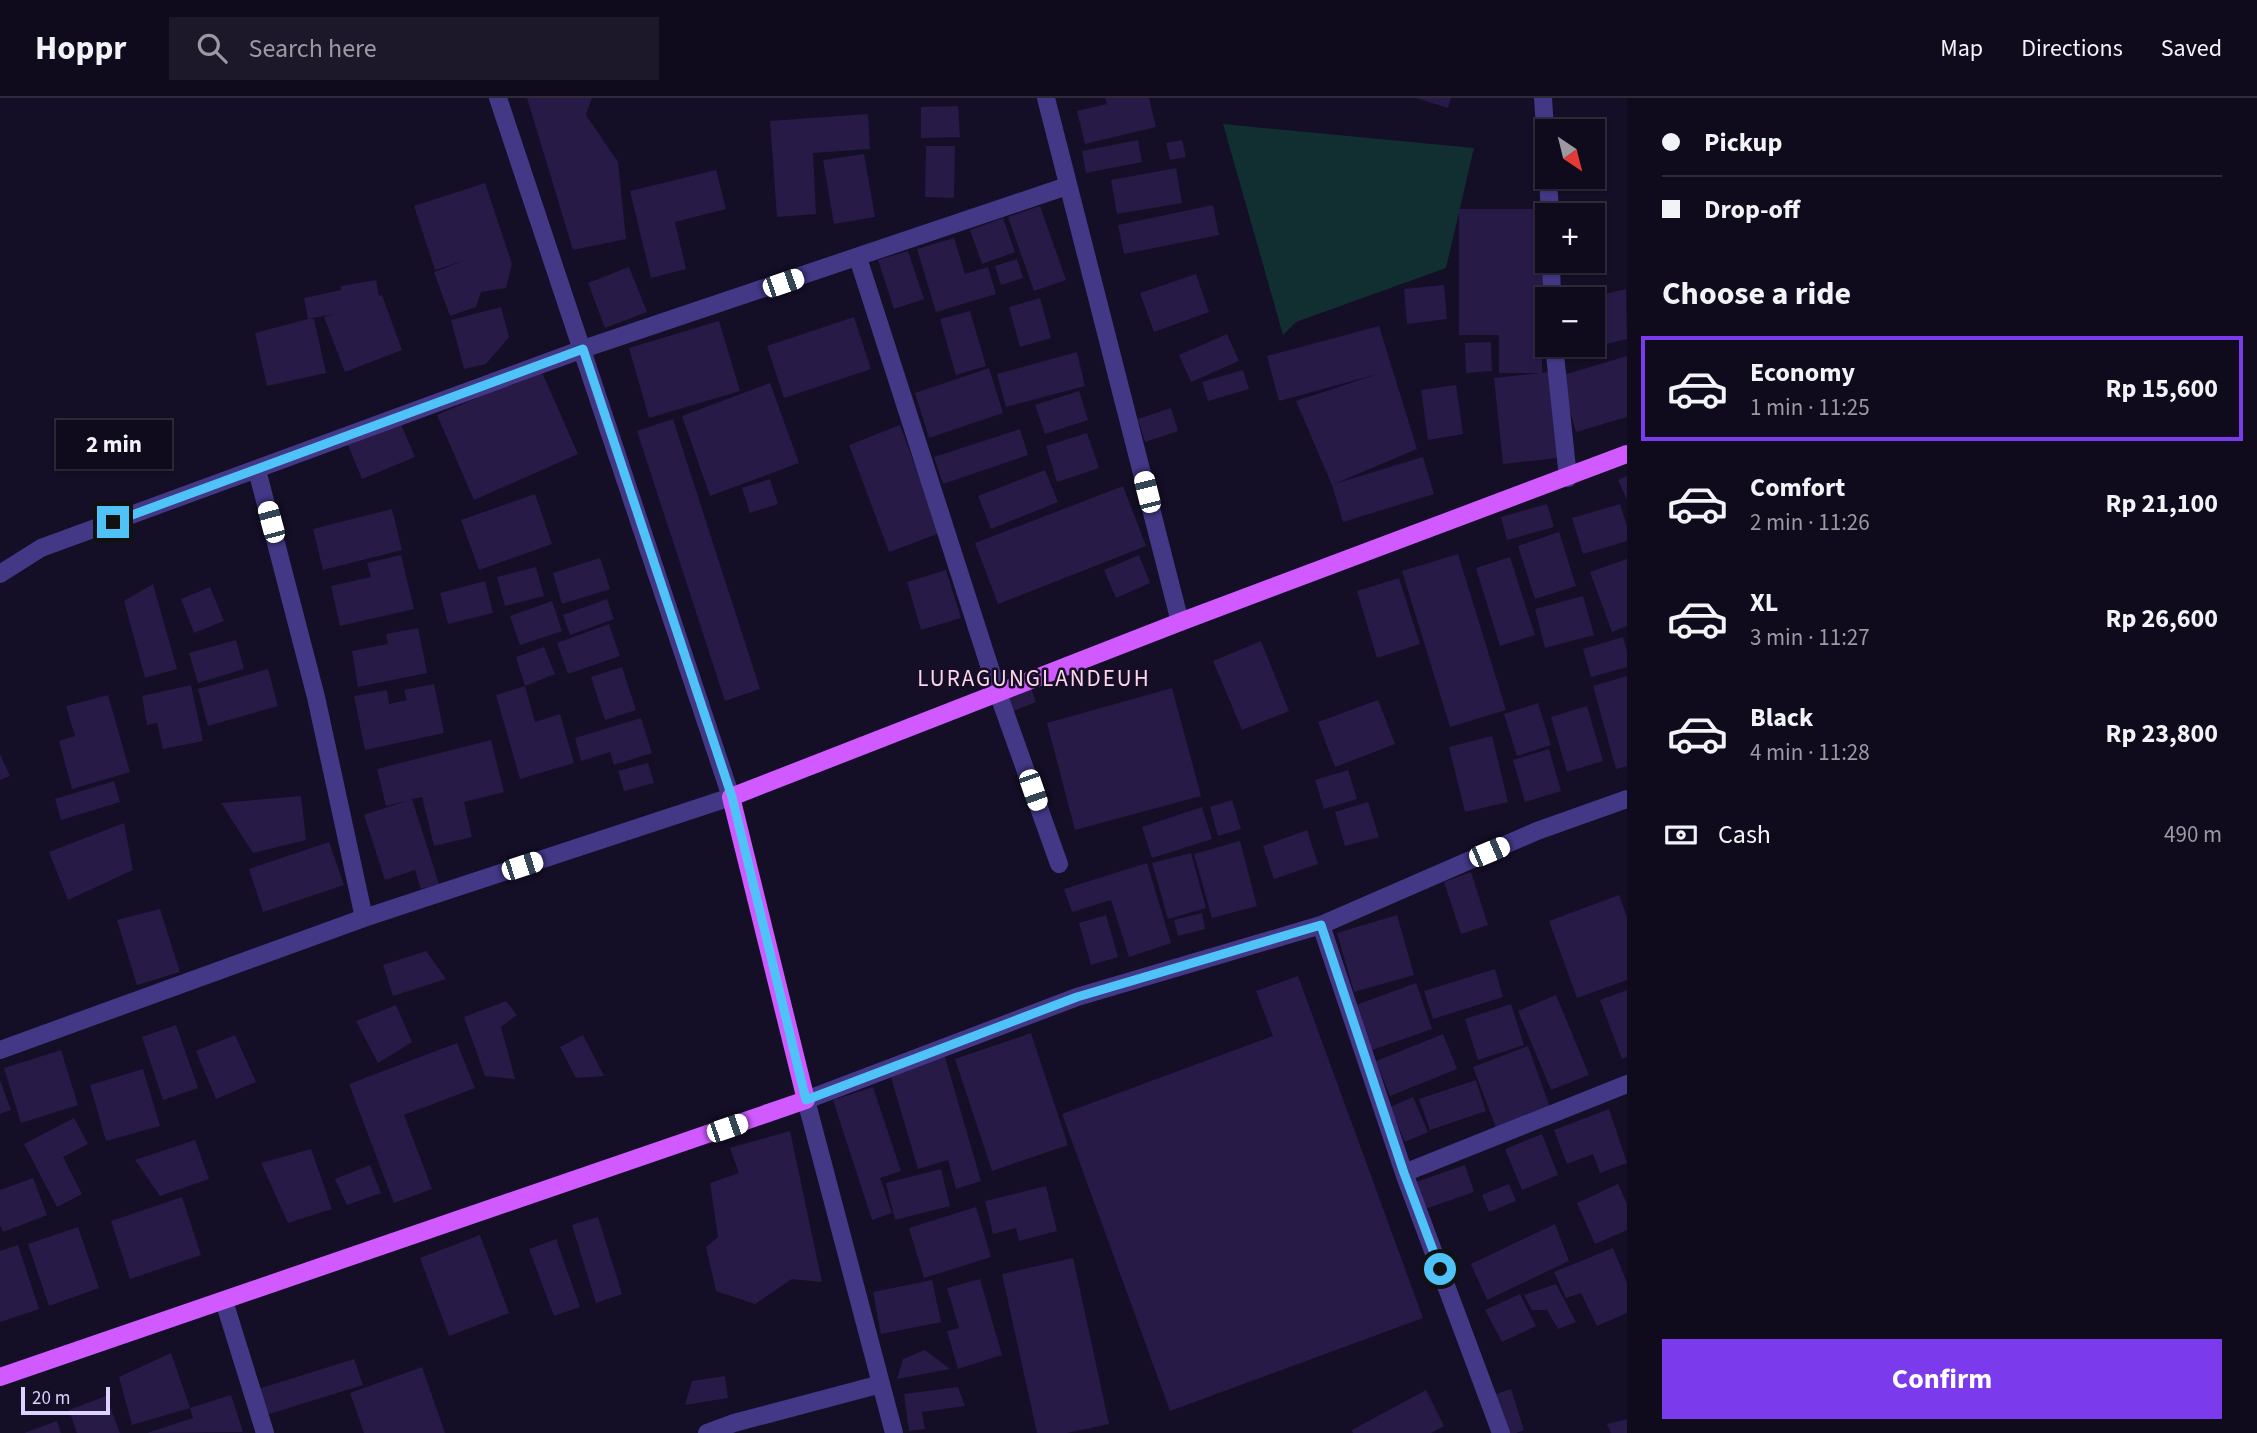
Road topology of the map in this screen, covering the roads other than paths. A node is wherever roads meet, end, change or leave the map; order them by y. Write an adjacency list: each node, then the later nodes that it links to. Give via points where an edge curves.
1 (498, 98): 7 (street)
2 (1046, 98): 5 (street)
3 (1543, 98): 4 (street)
4 (1544, 119)
5 (1067, 186): 6 (street); 13 (street)
6 (858, 258): 7 (street); 14 (street)
7 (583, 349): 10 (street); 15 (street)
8 (1555, 357): 11 (street)
9 (1627, 454): 11 (main road)
10 (257, 470): 12 (street, via 41,548); 18 (street, via 316,697)
11 (1568, 478): 13 (main road)
12 (0, 574)
13 (1180, 622): 14 (main road)
14 (998, 693): 15 (main road); 17 (street)
15 (732, 797): 18 (street); 22 (main road)
16 (1627, 799): 19 (street, via 1537,831)
17 (1059, 864)
18 (364, 918): 20 (street)
19 (1321, 925): 22 (street, via 1077,997); 23 (street)
20 (0, 1050)
21 (1627, 1084): 23 (street)
22 (806, 1100): 24 (main road); 26 (street)
23 (1404, 1173): 30 (street)
24 (224, 1301): 25 (main road); 27 (street)
25 (1, 1373)
26 (881, 1384): 28 (street); 29 (street)
27 (265, 1433)
28 (707, 1433)
29 (894, 1433)
30 (1501, 1433)

